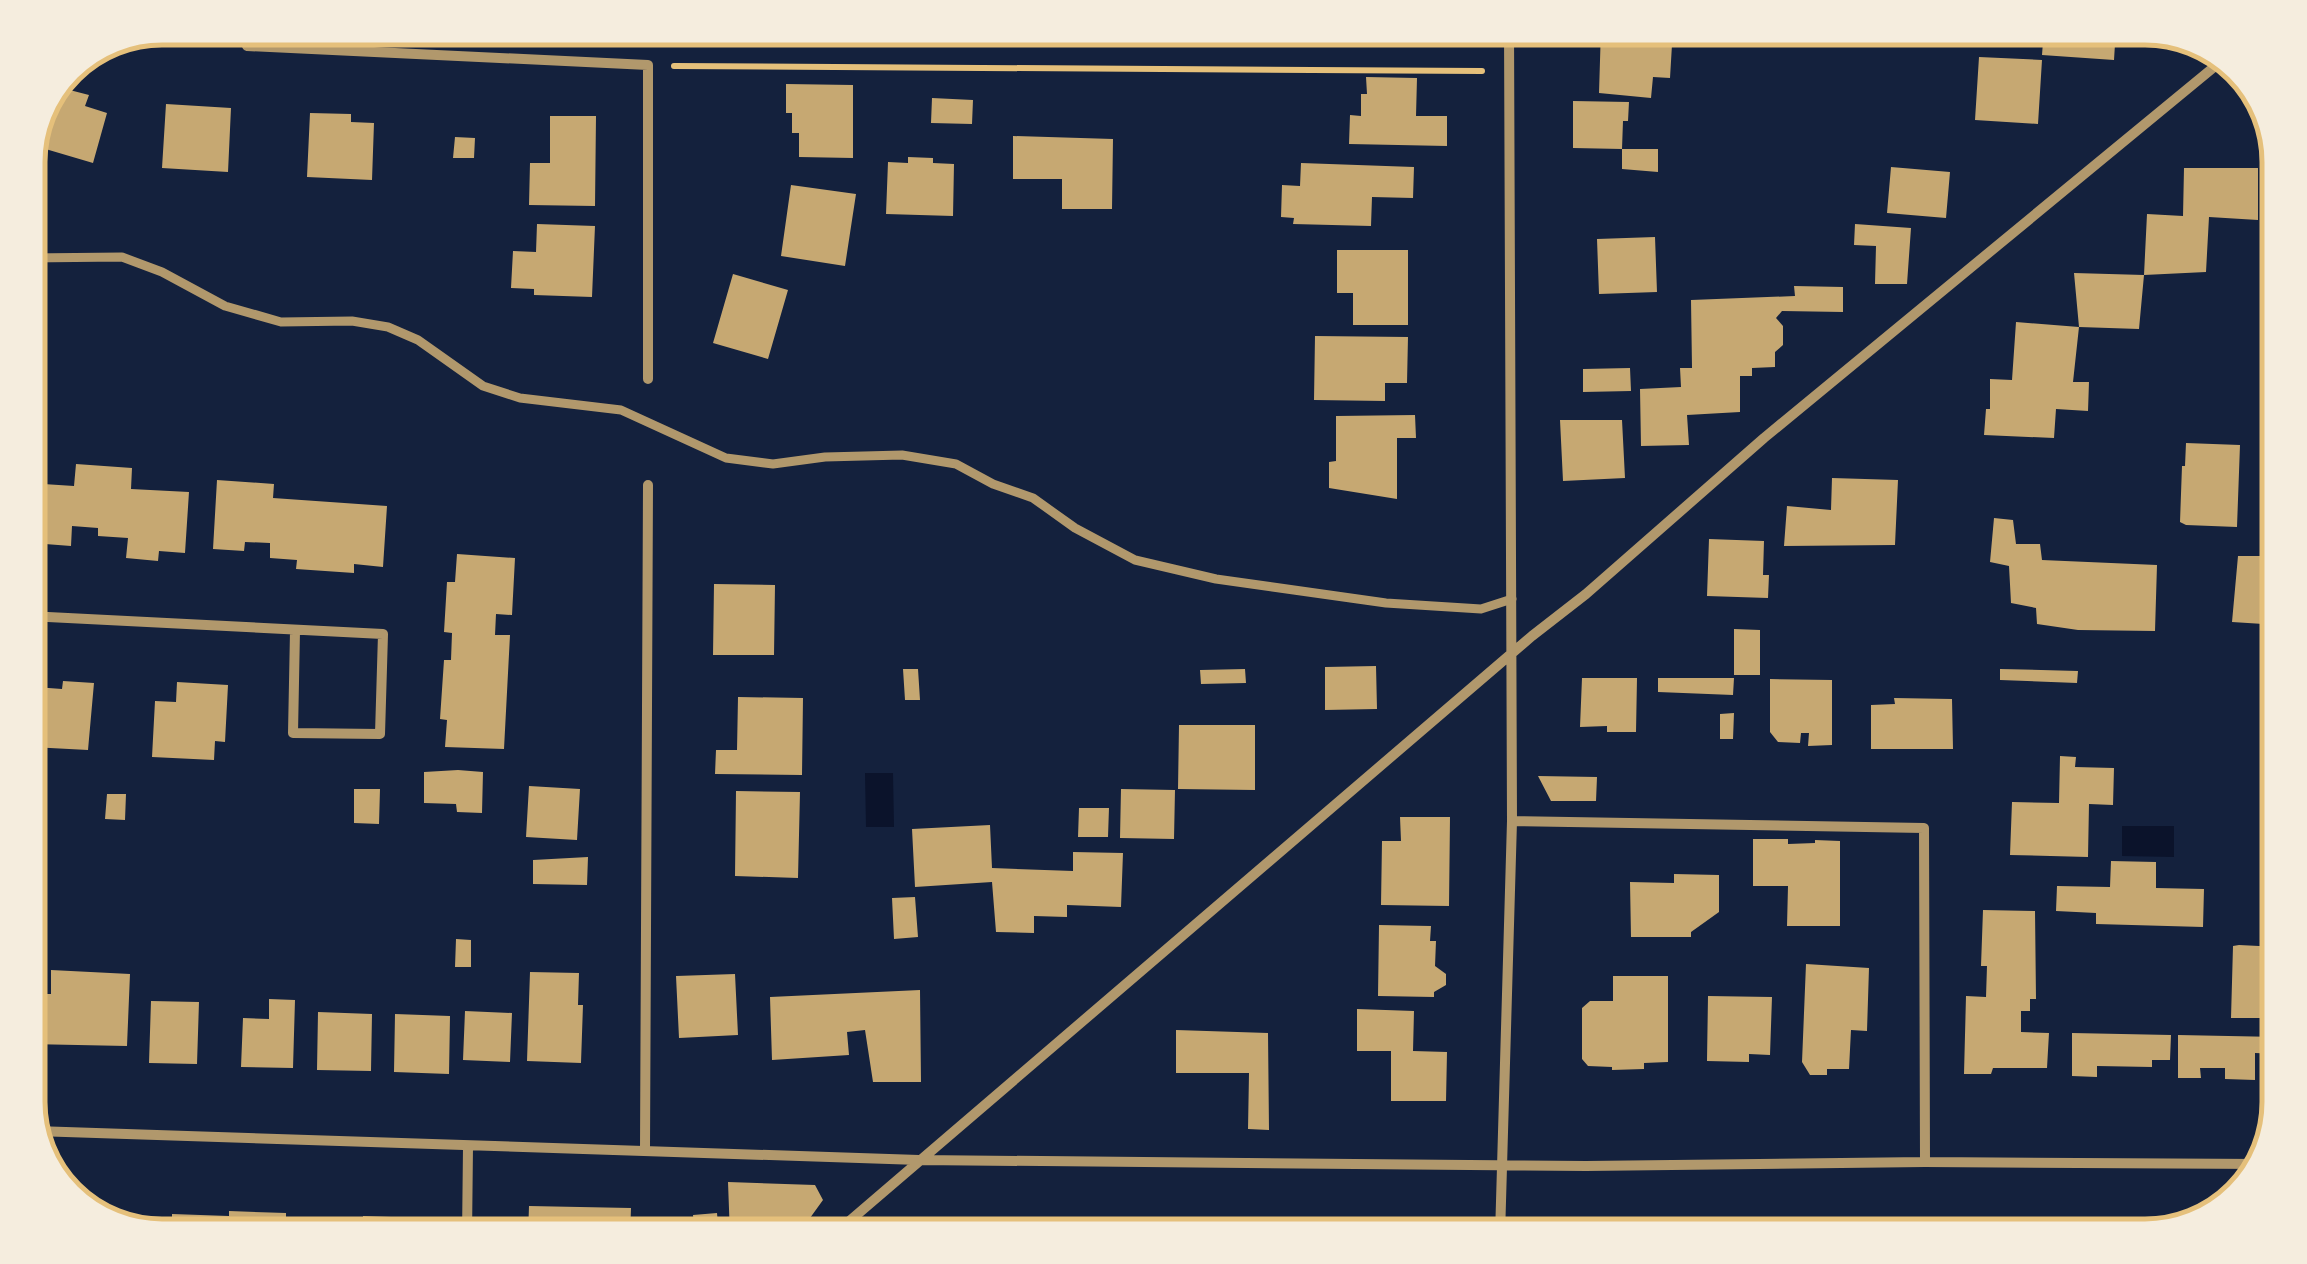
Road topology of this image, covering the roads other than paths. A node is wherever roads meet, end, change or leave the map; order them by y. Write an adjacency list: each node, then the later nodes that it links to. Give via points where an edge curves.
1 (247, 45): 5 (street, via 648,66)
2 (1510, 45): 7 (street)
3 (2213, 68): 10 (street, via 1764,438)
4 (45, 258): 7 (street, via 122,257 225,306 280,322 388,327 483,386 520,398 622,410 726,458 773,464 902,455 956,464 1034,498 1135,560 1216,579 1462,608)
5 (648, 379)
6 (648, 485): 14 (street)
7 (1512, 598): 10 (street)
8 (45, 617): 9 (street)
9 (295, 631): 9 (street, via 383,634 380,734 292,733)
10 (1511, 657): 11 (street); 15 (street)
11 (1512, 821): 16 (street, via 1924,828); 18 (street)
12 (49, 1131): 13 (street)
13 (468, 1146): 14 (street); 19 (street)
14 (645, 1150): 15 (street)
15 (919, 1160): 18 (street); 20 (street)
16 (1925, 1162): 17 (street); 18 (street)
17 (2244, 1164)
18 (1502, 1165): 21 (street)
19 (467, 1219)
20 (851, 1219)
21 (1500, 1219)

